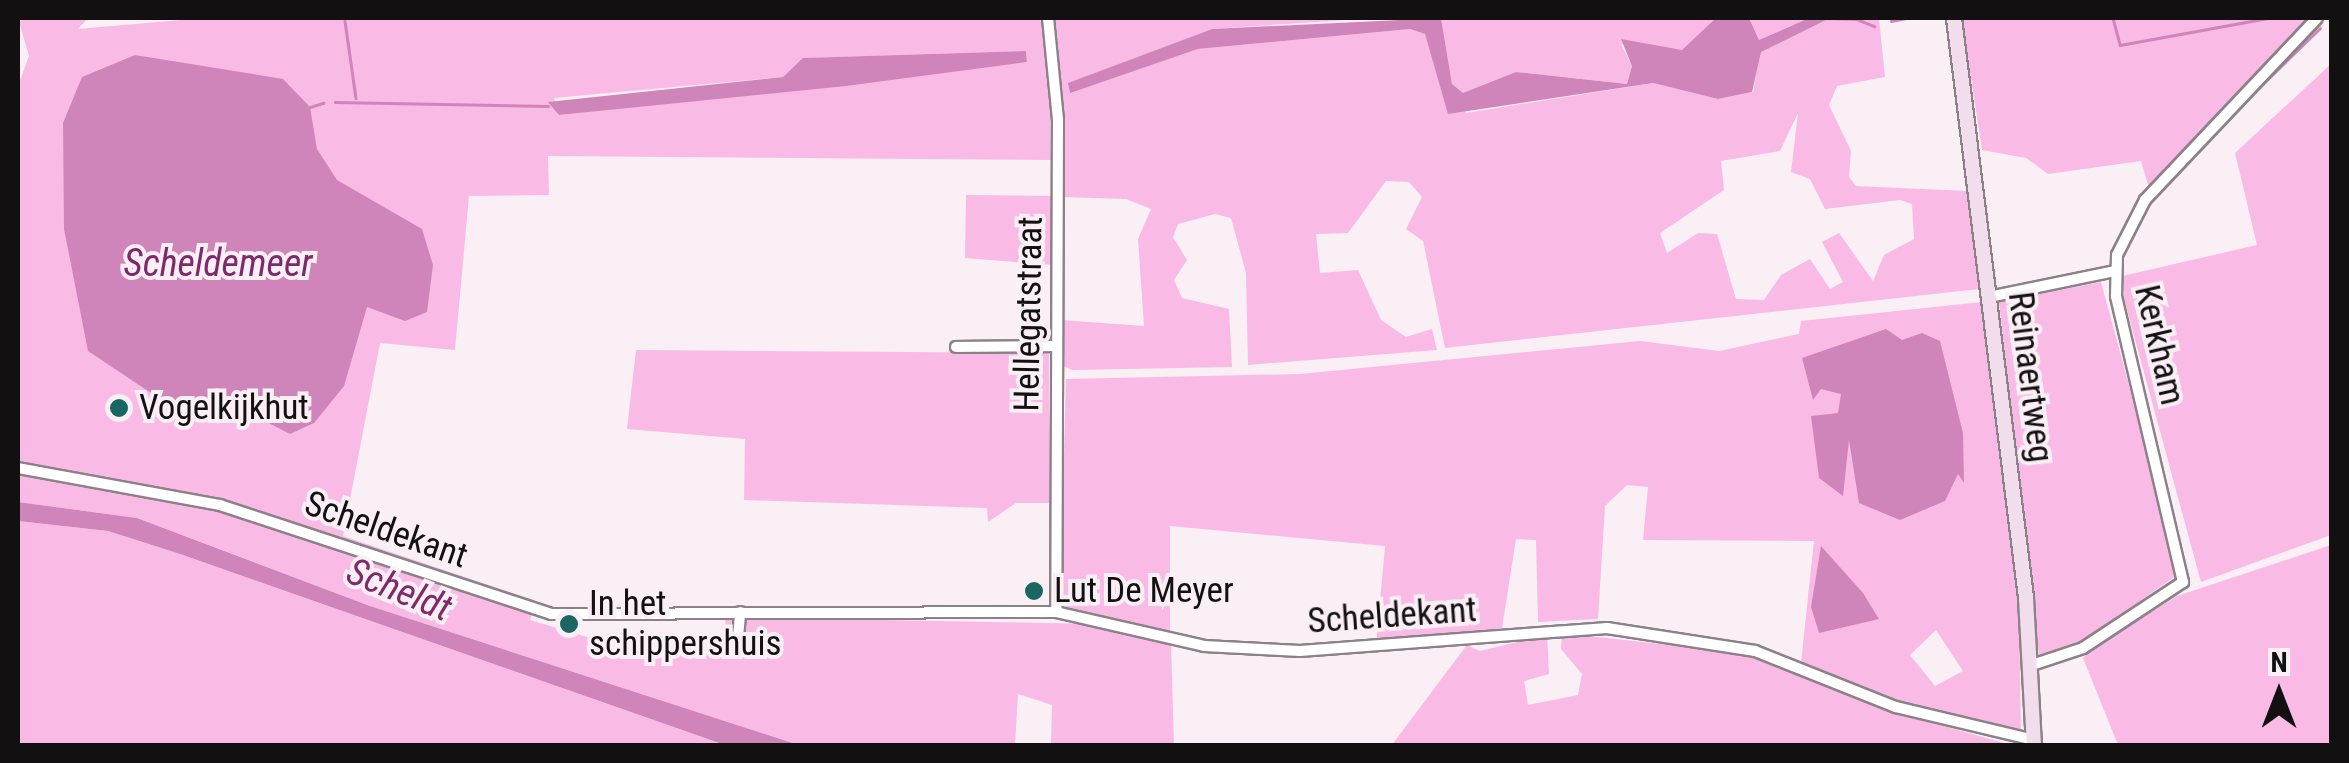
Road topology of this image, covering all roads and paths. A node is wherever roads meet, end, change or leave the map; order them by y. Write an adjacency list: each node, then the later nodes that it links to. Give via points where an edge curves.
1 (1048, 18): 6 (street, Hellegatstraat, via 1058,120)
2 (1954, 18): 5 (main road, Reinaertweg)
3 (2317, 18): 4 (street, Kerkham, via 2144,200)
4 (2114, 272): 5 (street); 12 (street, Kerkham, via 2186,573 2083,648)
5 (1989, 297): 12 (main road, Reinaertweg)
6 (1056, 346): 7 (street); 10 (street, Hellegatstraat)
7 (956, 347)
8 (18, 468): 9 (street, Scheldekant, via 220,505 551,614)
9 (740, 612): 10 (street, Scheldekant); 11 (street)
10 (1056, 612): 13 (street, Scheldekant, via 1238,650 1386,651 1556,629 1630,630 1756,651 1896,707)
11 (737, 649)
12 (2032, 665): 13 (main road, Reinaertweg)
13 (2034, 743)

